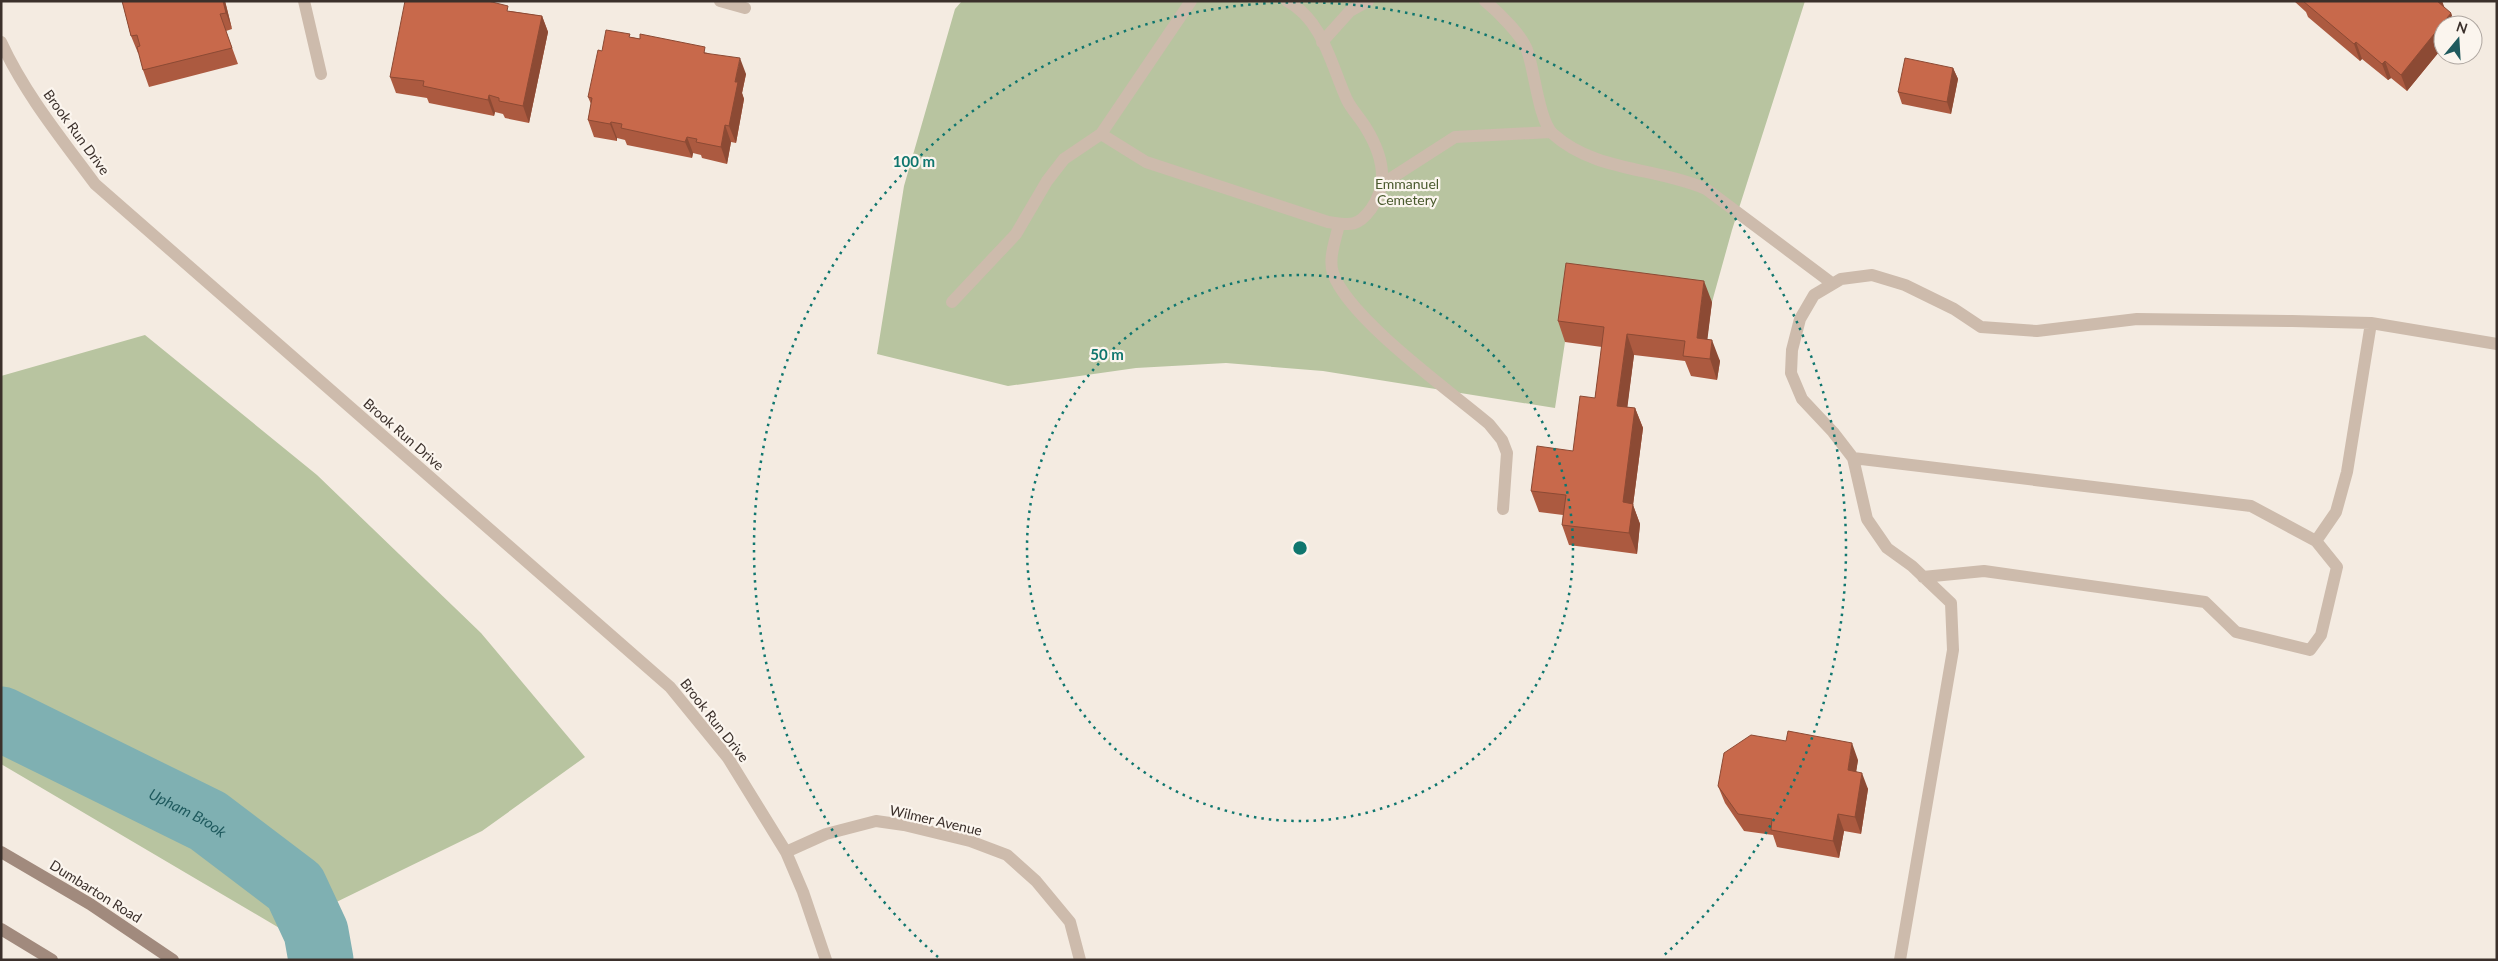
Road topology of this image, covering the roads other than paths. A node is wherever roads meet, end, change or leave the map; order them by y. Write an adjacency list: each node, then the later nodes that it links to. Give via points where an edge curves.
1 (304, 1): 12 (street)
2 (720, 1): 9 (street)
3 (1200, 1): 7 (street)
4 (1287, 1): 11 (street, via 1299,8 1317,28)
5 (1368, 1): 11 (street, via 1350,12)
6 (1485, 1): 8 (street)
7 (1189, 4): 14 (street)
8 (1499, 6): 13 (street, via 1527,48 1538,99)
9 (745, 8)
10 (1, 42): 26 (street, Brook Run Drive, via 41,110 95,184 670,687 728,758)
11 (1322, 42): 15 (street, via 1348,102 1367,128 1383,164)
12 (321, 74)
13 (1551, 132): 15 (street, via 1455,137); 17 (street, via 1575,151 1600,161 1683,179 1706,189)
14 (1101, 134): 16 (street, via 1146,162); 18 (street, via 1064,159 1016,234)
15 (1382, 184): 16 (street, via 1376,202 1364,218 1352,226)
16 (1339, 224): 22 (street, via 1332,254 1332,272 1341,290 1372,326 1489,424 1502,440 1507,453)
17 (1833, 284): 19 (street, via 1841,279 1872,275 1905,285 1954,309 1981,327 2036,331 2137,319); 21 (street, via 1814,295 1800,320 1792,350 1791,373 1802,399)
18 (952, 302)
19 (2371, 323): 20 (street); 23 (street, via 2347,472 2336,512)
20 (2497, 344)
21 (1853, 458): 23 (street, via 2251,506); 24 (street, via 1866,519 1887,548)
22 (1503, 509)
23 (2316, 541): 24 (street, via 2337,567 2321,635 2310,650 2236,632 2205,602 1984,571)
24 (1923, 577): 32 (street, via 1951,603 1953,650)
25 (1, 852): 29 (main road, Dumbarton Road, via 90,904)
26 (786, 852): 30 (street); 31 (street, Wilmer Avenue, via 826,834 876,821 970,841 1007,856 1036,881 1070,922)
27 (1, 929): 28 (main road)
28 (52, 960)
29 (173, 960)
30 (826, 960)
31 (1080, 960)
32 (1900, 960)

